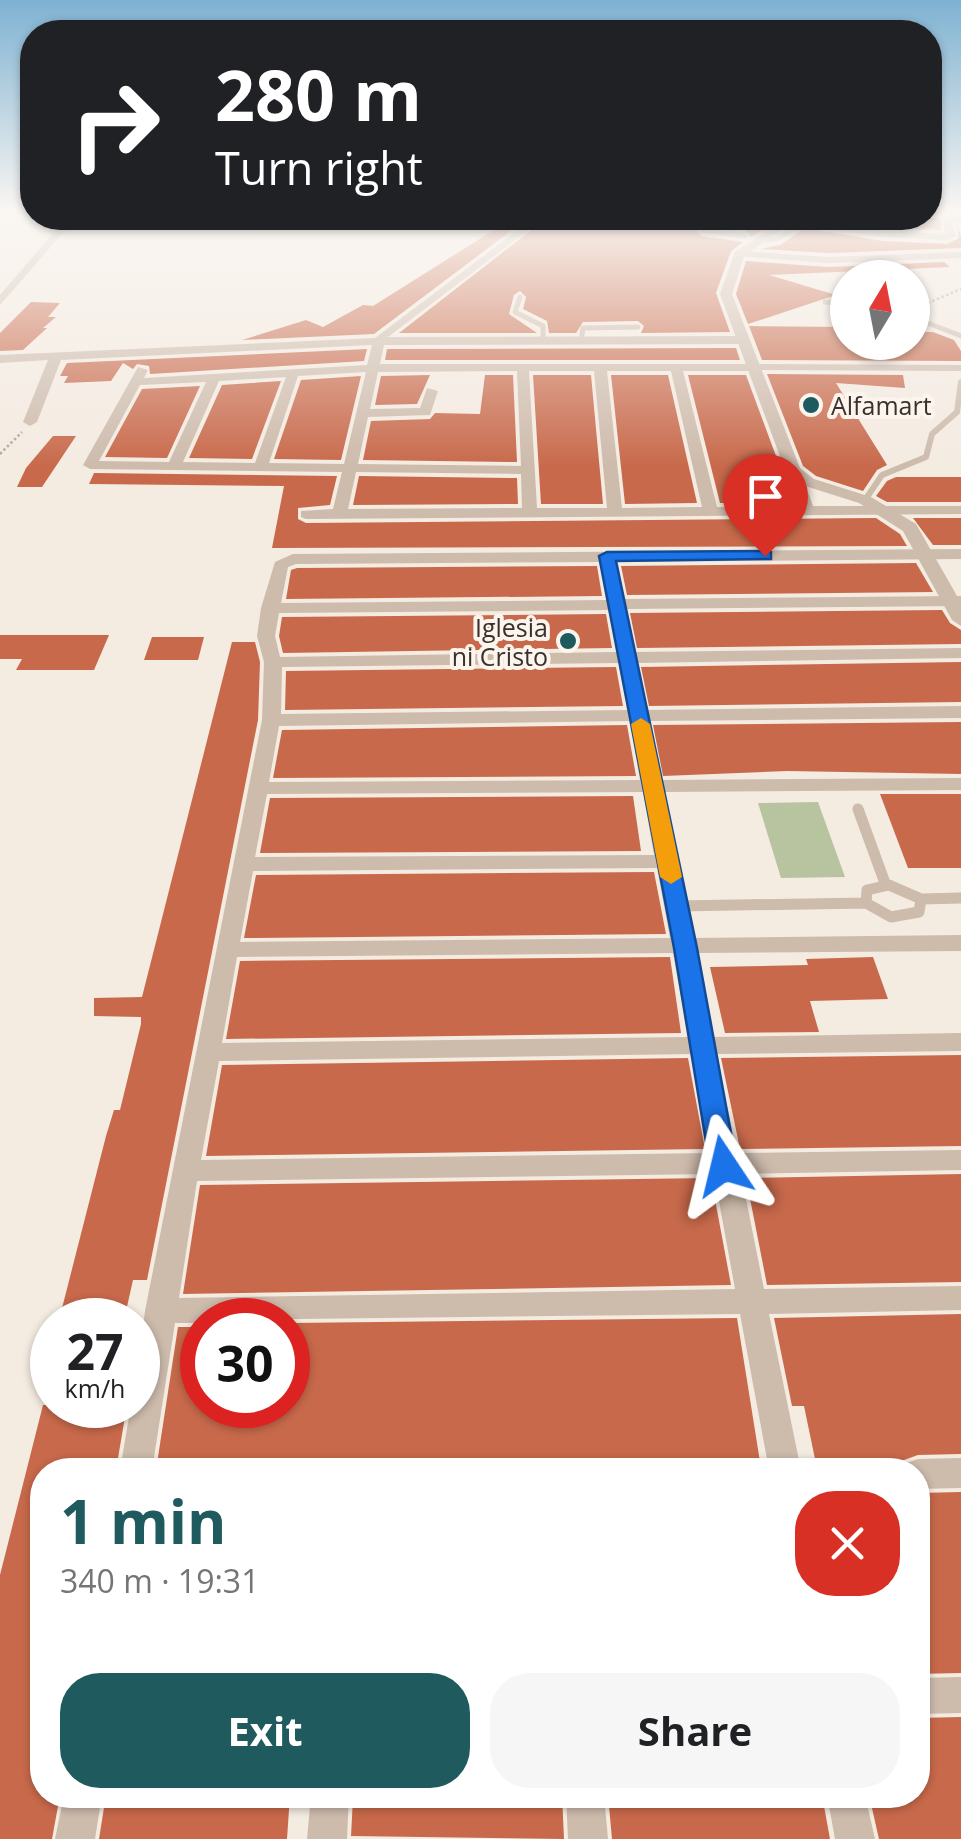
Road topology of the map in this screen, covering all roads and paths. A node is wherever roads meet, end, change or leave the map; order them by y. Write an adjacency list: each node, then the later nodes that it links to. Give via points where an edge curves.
1 (435, 296): 12 (street)
2 (727, 296): 9 (street)
3 (520, 297): 10 (lane, via 515,312 543,326)
4 (824, 302): 5 (lane)
5 (830, 303)
6 (930, 319): 8 (lane)
7 (638, 327): 11 (lane, via 583,328)
8 (961, 336)
9 (744, 340): 11 (street); 20 (street)
10 (543, 341): 11 (street); 12 (street)
11 (582, 341)
12 (379, 342): 13 (street); 19 (street)
13 (152, 355): 14 (street); 24 (street)
14 (55, 360): 15 (street); 28 (street)
15 (0, 363)
16 (523, 367): 17 (street); 19 (street); 33 (street)
17 (600, 367): 18 (street); 41 (street)
18 (676, 367): 20 (street); 38 (street)
19 (376, 368): 22 (street); 27 (street)
20 (756, 368): 21 (lane); 34 (street)
21 (961, 368)
22 (293, 374): 23 (street); 31 (street)
23 (214, 378): 24 (street); 30 (street)
24 (134, 382): 30 (street, via 90,465)
25 (961, 382): 35 (lane, via 956,412 926,439 926,457 882,475)
26 (432, 390): 27 (street, via 425,412)
27 (363, 413): 32 (street)
28 (30, 422): 29 (path)
29 (0, 454)
30 (173, 468): 31 (street)
31 (260, 468): 32 (street)
32 (348, 469): 33 (street); 43 (street)
33 (526, 470): 40 (street)
34 (793, 470): 35 (street, via 808,482); 39 (street)
35 (864, 500): 36 (street)
36 (883, 510): 37 (street); 39 (street); 45 (street, via 910,528)
37 (961, 510)
38 (710, 511): 39 (street); 41 (street)
39 (807, 511)
40 (530, 512): 41 (street); 43 (street)
41 (615, 512)
42 (306, 514): 43 (street)
43 (338, 514)
44 (961, 554): 45 (street)
45 (924, 555): 46 (street); 47 (street)
46 (607, 556): 48 (street); 49 (street, via 293,560 281,565)
47 (956, 601): 48 (street); 50 (street)
48 (615, 604): 49 (street); 52 (street)
49 (270, 608): 53 (street, via 266,636)
50 (961, 620)
51 (961, 653): 52 (street)
52 (624, 654): 53 (street); 55 (street)
53 (274, 662): 56 (street)
54 (961, 712): 55 (street)
55 (639, 717): 56 (street); 58 (street)
56 (272, 720): 59 (street)
57 (961, 784): 58 (street)
58 (653, 786): 59 (street); 61 (street)
59 (259, 788): 62 (street)
60 (858, 809): 63 (lane)
61 (668, 861): 62 (street); 67 (street)
62 (242, 864): 70 (street)
63 (884, 883): 65 (lane, via 906,887); 66 (lane, via 867,890)
64 (961, 898): 65 (lane)
65 (920, 899): 66 (lane, via 920,912 902,919 880,915)
66 (866, 903): 67 (lane)
67 (676, 906): 69 (street)
68 (961, 943): 69 (street)
69 (685, 948): 70 (street); 72 (street)
70 (227, 950): 73 (street)
71 (961, 1042): 72 (street)
72 (703, 1044): 73 (street); 75 (street)
73 (209, 1052): 76 (street)
74 (961, 1160): 75 (street)
75 (724, 1166): 76 (street); 78 (street)
76 (185, 1171): 79 (street)
77 (961, 1298): 78 (street)
78 (752, 1301): 79 (street); 82 (street)
79 (160, 1311)
80 (142, 1428): 81 (street)
81 (138, 1458)
82 (783, 1458)
83 (961, 1473): 84 (street)
84 (930, 1474)
85 (961, 1695): 86 (street)
86 (930, 1696)
87 (80, 1808): 91 (street)
88 (329, 1808): 92 (street)
89 (586, 1808): 93 (street)
90 (849, 1808): 94 (street)
91 (75, 1839)
92 (327, 1839)
93 (588, 1839)
94 (855, 1839)

